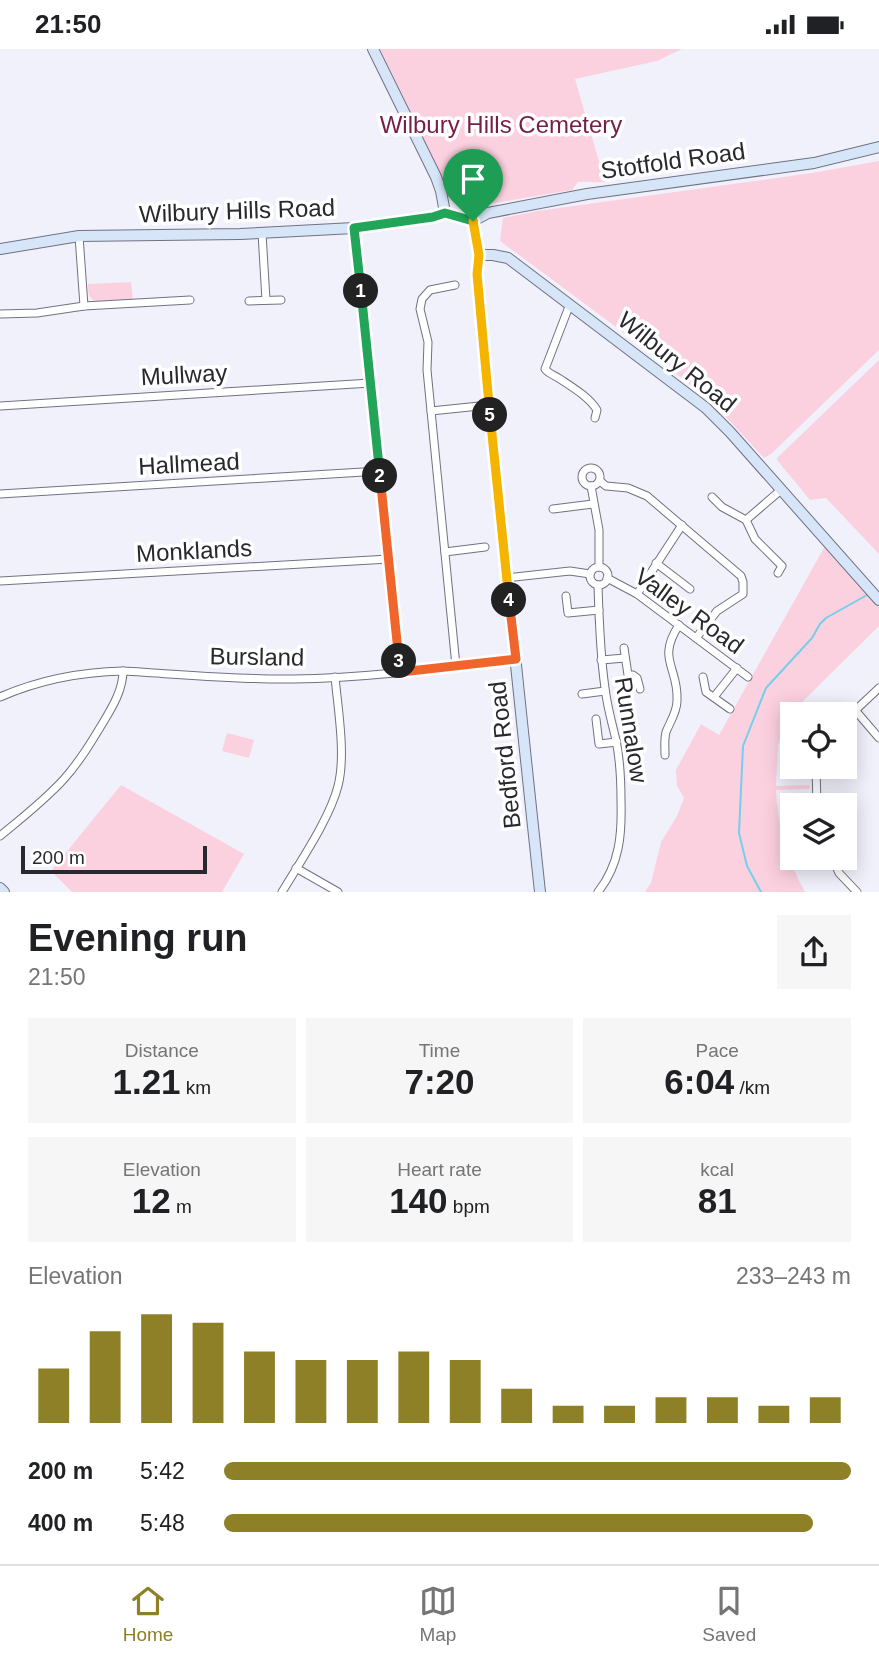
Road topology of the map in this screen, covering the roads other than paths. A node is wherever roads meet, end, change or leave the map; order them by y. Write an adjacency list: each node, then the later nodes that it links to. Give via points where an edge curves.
1 (373, 49): 3 (street, via 436,177)
2 (879, 147): 4 (street, Stotfold Road, via 814,163 587,194 488,213)
3 (445, 213): 4 (street, Wilbury Hills Road); 5 (street, Wilbury Hills Road)
4 (473, 221): 9 (street, Bedford Road)
5 (354, 228): 6 (street, Wilbury Hills Road); 18 (street)
6 (262, 233): 7 (street, Wilbury Hills Road); 13 (street)
7 (79, 236): 8 (street, Wilbury Hills Road); 16 (street)
8 (0, 250)
9 (479, 255): 15 (street, Wilbury Road, via 508,258); 19 (street, Bedford Road)
10 (455, 285): 21 (street, Bedford Road, via 430,290 421,304)
11 (190, 300): 16 (street)
12 (249, 300): 13 (street)
13 (266, 300): 14 (street)
14 (281, 300)
15 (569, 304): 22 (street, via 545,369 593,404); 26 (street, Wilbury Road, via 706,408)
16 (84, 306): 17 (street)
17 (0, 314)
18 (371, 383): 20 (street, Mullway); 23 (street)
19 (489, 405): 21 (street); 40 (street, Bedford Road)
20 (0, 406)
21 (431, 411): 34 (street, Bedford Road)
22 (595, 418)
23 (380, 471): 27 (street, Hallmead); 35 (street)
24 (600, 481): 25 (street); 25 (street, via 598,471 587,469 582,478); 32 (street, via 640,492)
25 (591, 486): 29 (street)
26 (782, 489): 31 (street); 47 (street, Wilbury Road)
27 (0, 494)
28 (712, 497): 31 (street)
29 (593, 504): 30 (street); 37 (street, via 599,530)
30 (553, 509)
31 (746, 520): 38 (street, via 755,538 782,566)
32 (682, 525): 36 (street); 50 (street, via 741,576 744,589 717,611)
33 (485, 547): 34 (street)
34 (445, 552): 55 (street, Bedford Road)
35 (389, 559): 42 (street, Monklands); 58 (street)
36 (656, 563): 44 (street); 45 (street)
37 (599, 567): 39 (street); 41 (street)
38 (778, 573)
39 (590, 574): 40 (street, via 570,571); 43 (street)
40 (506, 577): 53 (street, Bedford Road)
41 (607, 578): 43 (street); 45 (street, Valley Road)
42 (0, 581)
43 (598, 585): 48 (street, Runnalow)
44 (690, 589)
45 (637, 594): 49 (street, Valley Road)
46 (566, 596): 48 (street, via 568,613)
47 (878, 598)
48 (599, 610): 54 (street, Runnalow)
49 (679, 625): 50 (street, Valley Road); 74 (street, via 668,652 677,698)
50 (696, 638): 56 (street, Valley Road)
51 (624, 648): 52 (street)
52 (625, 658): 54 (street); 62 (street, via 628,675 637,678)
53 (516, 659): 55 (street, Bursland); 82 (street, Bedford Road)
54 (601, 660): 64 (street, Runnalow)
55 (456, 666): 58 (street, Bursland)
56 (737, 668): 61 (street, Valley Road); 67 (street)
57 (123, 671): 59 (street, Bursland, via 244,678); 66 (street, Bursland, via 83,673); 75 (street, via 116,698 88,749 48,795)
58 (401, 672): 59 (street, Bursland)
59 (335, 677): 76 (street, via 341,752 338,786)
60 (703, 677): 67 (street, via 706,692)
61 (748, 677)
62 (640, 688)
63 (879, 688): 68 (street)
64 (605, 691): 65 (street); 73 (street, Runnalow)
65 (582, 694)
66 (0, 697)
67 (714, 697): 69 (street)
68 (857, 708)
69 (730, 709)
70 (857, 712): 72 (street)
71 (596, 719): 73 (street, via 599,744)
72 (879, 738)
73 (617, 742): 83 (street, Runnalow, via 621,833 614,867)
74 (665, 755)
75 (0, 836)
76 (296, 867): 80 (street); 81 (street)
77 (838, 870): 84 (street)
78 (0, 888): 79 (street)
79 (4, 892)
80 (282, 892)
81 (338, 892)
82 (540, 892)
83 (598, 892)
84 (857, 892)

